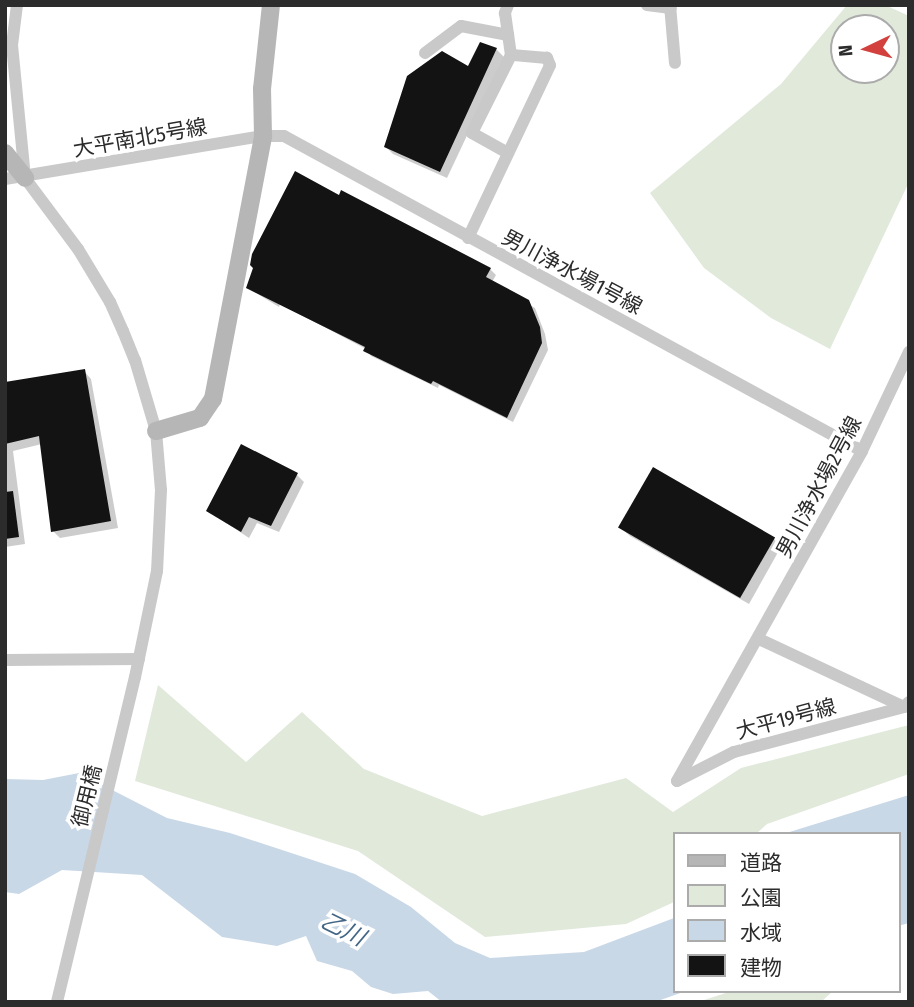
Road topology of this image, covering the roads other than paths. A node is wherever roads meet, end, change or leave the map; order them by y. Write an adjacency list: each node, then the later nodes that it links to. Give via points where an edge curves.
1 (17, 5): 6 (street)
2 (271, 5): 11 (street)
3 (508, 5): 7 (street)
4 (647, 5): 5 (street)
5 (670, 7): 10 (street)
6 (9, 35): 14 (street)
7 (508, 36): 8 (street, via 461,26); 9 (street)
8 (425, 53)
9 (510, 55): 13 (street, via 472,133); 13 (street, via 547,58 550,65)
10 (675, 62)
11 (262, 136): 14 (street, 大平南北5号線); 16 (street, 男川浄水場1号線, via 293,140); 18 (street, via 213,399 200,418)
12 (5, 153): 14 (street)
13 (509, 153): 16 (street)
14 (25, 178): 15 (street, 大平南北5号線); 18 (street, 御用橋, via 78,249 110,302 135,360)
15 (5, 179)
16 (468, 238): 19 (street, 男川浄水場1号線)
17 (909, 352): 19 (street, 男川浄水場2号線)
18 (156, 431): 21 (street, 御用橋, via 161,490 157,571)
19 (862, 451): 20 (street, 男川浄水場2号線)
20 (759, 639): 23 (street); 24 (street, 男川浄水場2号線)
21 (139, 659): 22 (street); 25 (street, 御用橋)
22 (5, 660)
23 (906, 705): 24 (street, 大平19号線, via 734,752)
24 (677, 781)
25 (57, 1002)

